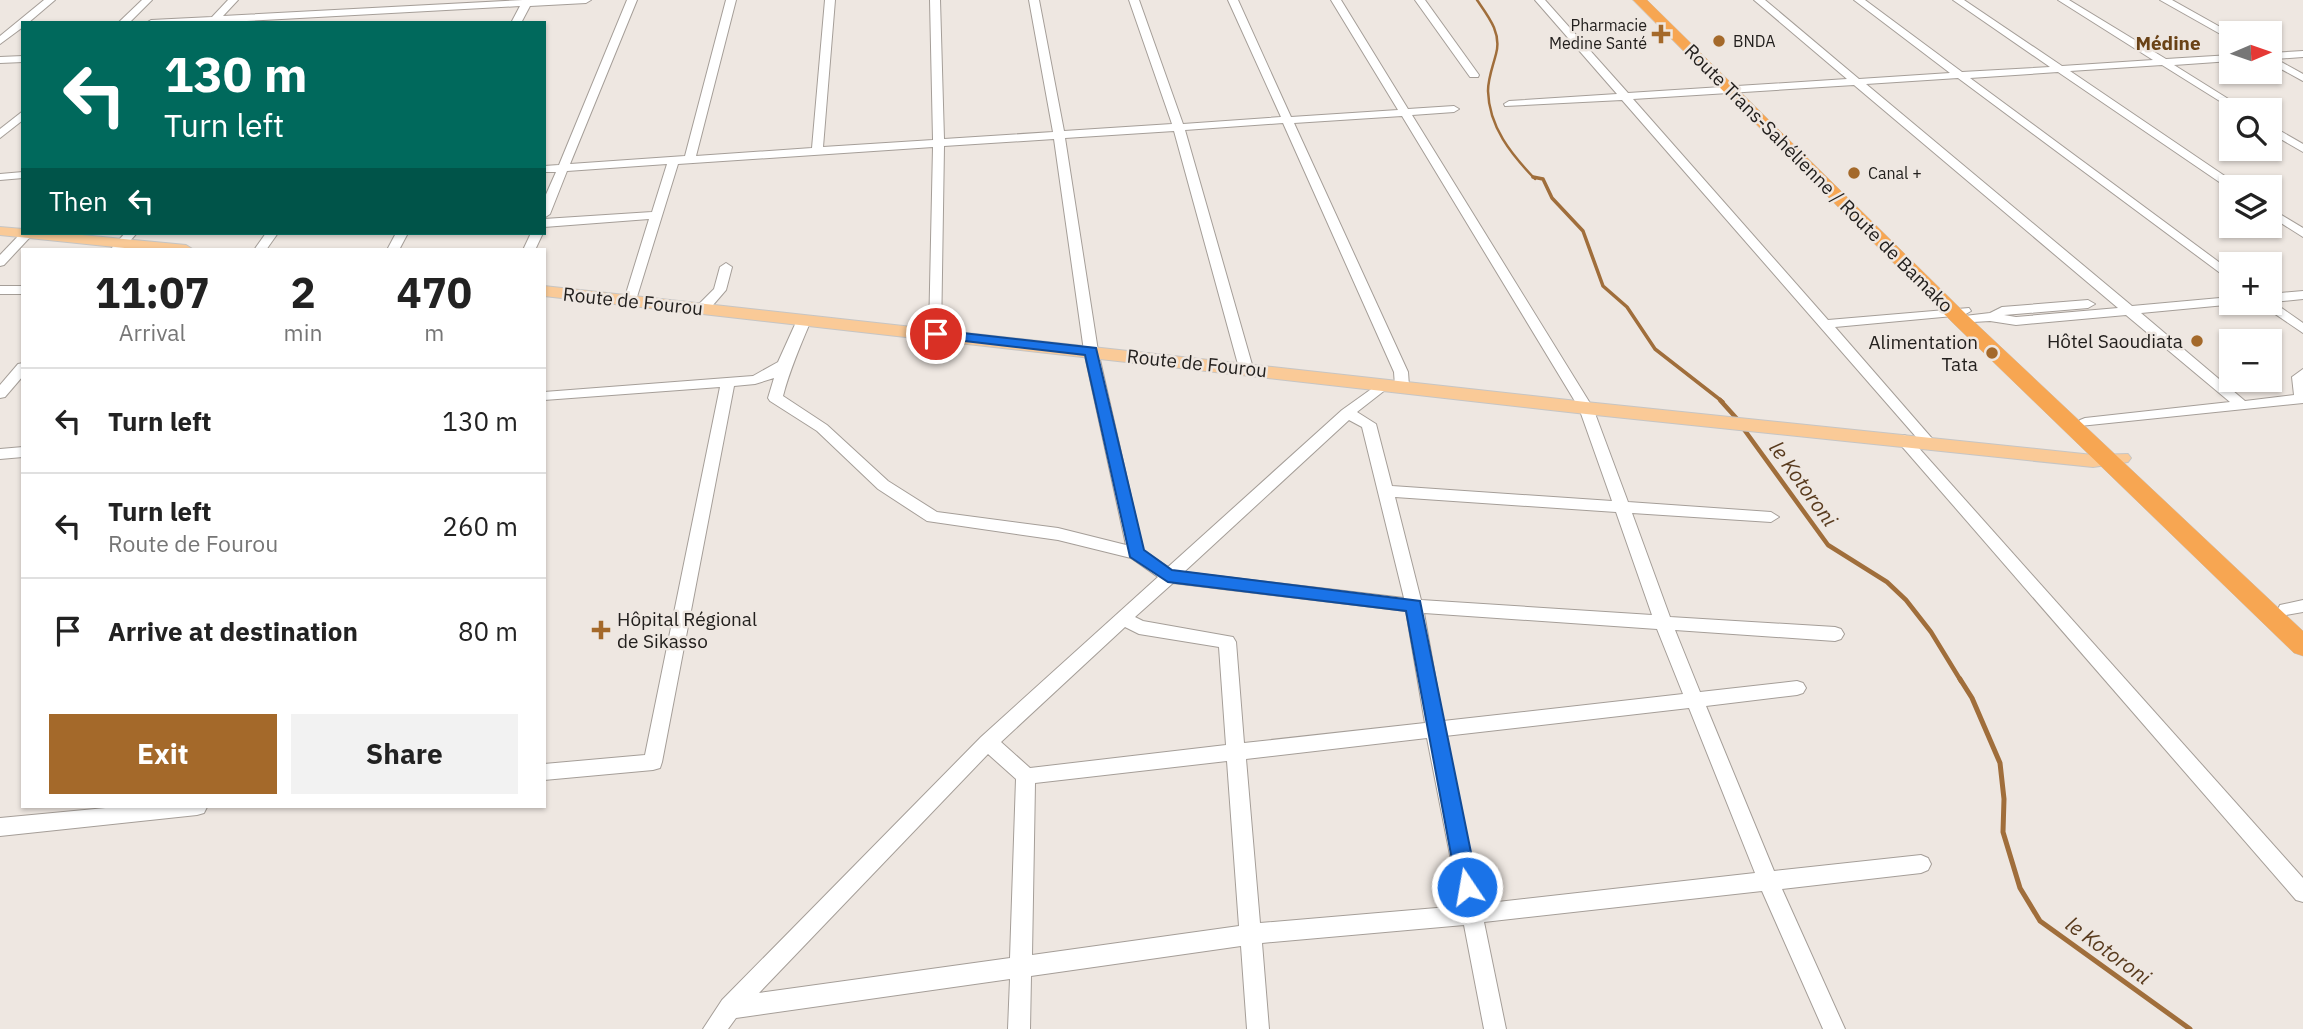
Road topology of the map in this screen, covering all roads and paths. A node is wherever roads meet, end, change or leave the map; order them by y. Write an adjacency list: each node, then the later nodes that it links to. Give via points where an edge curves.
1 (50, 0): 27 (street)
2 (147, 0): 28 (street)
3 (233, 0): 26 (street)
4 (330, 0): 25 (street)
5 (586, 0): 23 (street)
6 (632, 0): 66 (street)
7 (731, 0): 64 (street)
8 (830, 0): 63 (street)
9 (935, 0): 61 (street)
10 (1034, 0): 59 (street)
11 (1134, 0): 57 (street)
12 (1233, 0): 56 (street)
13 (1336, 0): 54 (street)
14 (1420, 0): 45 (street)
15 (1540, 0): 50 (street)
16 (1640, 0): 49 (highway, Route Trans-Sahélienne / Route de Bamako)
17 (1652, 0): 49 (highway, Route Trans-Sahélienne / Route de Bamako)
18 (1759, 0): 48 (street)
19 (1859, 0): 46 (street)
20 (1958, 0): 44 (street)
21 (2063, 0): 42 (street)
22 (2165, 0): 34 (street)
23 (527, 2): 24 (street); 32 (street)
24 (429, 4): 25 (street); 31 (street)
25 (318, 14): 26 (street); 30 (street)
26 (215, 19): 29 (street)
27 (28, 21)
28 (125, 21)
29 (183, 21)
30 (313, 21)
31 (417, 21)
32 (517, 21)
33 (18, 30): 35 (street); 36 (street)
34 (2219, 30)
35 (0, 31)
36 (0, 41)
37 (2303, 54): 38 (street)
38 (2282, 56)
39 (21, 59): 41 (street)
40 (2219, 59): 42 (street)
41 (0, 60)
42 (2165, 63): 44 (street); 51 (street)
43 (2282, 65): 47 (street)
44 (2061, 69): 46 (street); 69 (street)
45 (1474, 75)
46 (1961, 75): 48 (street); 84 (street)
47 (2303, 78)
48 (1860, 83): 49 (street); 94 (street)
49 (1739, 91): 50 (street); 99 (highway, Route Trans-Sahélienne / Route de Bamako)
50 (1626, 97): 52 (street); 101 (street)
51 (2222, 98)
52 (1509, 104)
53 (1454, 109): 54 (street)
54 (1403, 113): 56 (street); 114 (street)
55 (21, 116): 58 (street)
56 (1287, 120): 57 (street); 110 (street, via 1401,372)
57 (1178, 127): 59 (street); 106 (street)
58 (0, 135)
59 (1059, 135): 61 (street); 104 (street)
60 (2282, 136): 62 (street)
61 (939, 142): 63 (street); 103 (street)
62 (2303, 149)
63 (817, 150): 64 (street)
64 (690, 158): 65 (street)
65 (674, 159): 66 (street); 72 (street)
66 (563, 167): 67 (street); 71 (street)
67 (546, 169)
68 (21, 175): 70 (street)
69 (2219, 176)
70 (0, 177)
71 (546, 209)
72 (657, 215): 74 (street); 93 (street)
73 (2282, 219): 77 (street)
74 (546, 223)
75 (0, 231): 76 (main road)
76 (21, 233)
77 (2303, 233)
78 (26, 235): 82 (street)
79 (39, 235): 80 (main road)
80 (123, 242): 81 (main road)
81 (170, 248)
82 (0, 262)
83 (726, 267): 96 (street, via 720,290)
84 (2219, 268)
85 (2303, 285): 86 (street)
86 (2282, 287)
87 (21, 289): 88 (street)
88 (0, 290)
89 (546, 290): 93 (main road, Route de Fourou)
90 (2219, 292): 94 (street)
91 (2303, 295): 92 (street)
92 (2282, 297)
93 (630, 300): 96 (main road, Route de Fourou)
94 (2117, 301): 97 (street); 99 (street)
95 (2219, 302): 97 (street)
96 (702, 309): 100 (main road, Route de Fourou)
97 (2128, 311): 99 (street, via 2016,321); 113 (street)
98 (2282, 314): 102 (street)
99 (1970, 315): 101 (street); 116 (highway, Route Trans-Sahélienne / Route de Bamako); 121 (highway, Route Trans-Sahélienne / Route de Bamako)
100 (804, 320): 103 (main road, Route de Fourou); 105 (street)
101 (1824, 324): 118 (street)
102 (2303, 329)
103 (936, 334): 104 (main road, Route de Fourou)
104 (1091, 351): 106 (main road, Route de Fourou); 125 (street)
105 (784, 367): 109 (street, via 755,380); 125 (street, via 775,398 821,428 883,485 933,517 1058,534)
106 (1246, 368): 110 (main road, Route de Fourou)
107 (21, 369): 111 (street)
108 (2303, 373): 113 (street, via 2299,377 2300,399)
109 (728, 381): 112 (street); 139 (street, via 653,762)
110 (1393, 385): 114 (main road, Route de Fourou); 115 (street)
111 (0, 394)
112 (546, 396)
113 (2243, 406): 116 (street)
114 (1586, 408): 117 (main road, Route de Fourou); 123 (street)
115 (1347, 413): 122 (street, via 1369,424); 126 (street)
116 (2085, 423): 121 (highway, Route Trans-Sahélienne / Route de Bamako)
117 (1904, 440): 118 (main road, Route de Fourou); 145 (street)
118 (1929, 443): 121 (main road, Route de Fourou, via 2093,461)
119 (21, 452): 120 (street)
120 (0, 454)
121 (2114, 459): 128 (highway, Route Trans-Sahélienne / Route de Bamako); 133 (highway, Route Trans-Sahélienne / Route de Bamako)
122 (1386, 491): 123 (street); 127 (street)
123 (1620, 507): 124 (street); 130 (street)
124 (1770, 517)
125 (1136, 552): 126 (street)
126 (1168, 576): 127 (street); 129 (street)
127 (1414, 606): 130 (street); 136 (street)
128 (2294, 608): 131 (highway, Route Trans-Sahélienne / Route de Bamako)
129 (1123, 618): 137 (street); 138 (street, via 1139,627 1227,642)
130 (1664, 624): 132 (street); 135 (street)
131 (2303, 626)
132 (1835, 634)
133 (2303, 646)
134 (1797, 688): 135 (street)
135 (1697, 701): 136 (street); 144 (street)
136 (1435, 730): 138 (street); 146 (street)
137 (988, 742): 140 (street); 149 (street)
138 (1234, 753): 140 (street); 147 (street)
139 (546, 772)
140 (1026, 776): 148 (street)
141 (187, 808): 142 (street)
142 (0, 827)
143 (1921, 864): 144 (street)
144 (1768, 881): 146 (street); 154 (street)
145 (2303, 893)
146 (1473, 914): 147 (street); 153 (street)
147 (1252, 934): 148 (street); 152 (street)
148 (1023, 966): 149 (street); 151 (street)
149 (730, 1008): 150 (street)
150 (714, 1029)
151 (1019, 1029)
152 (1258, 1029)
153 (1495, 1029)
154 (1834, 1029)

